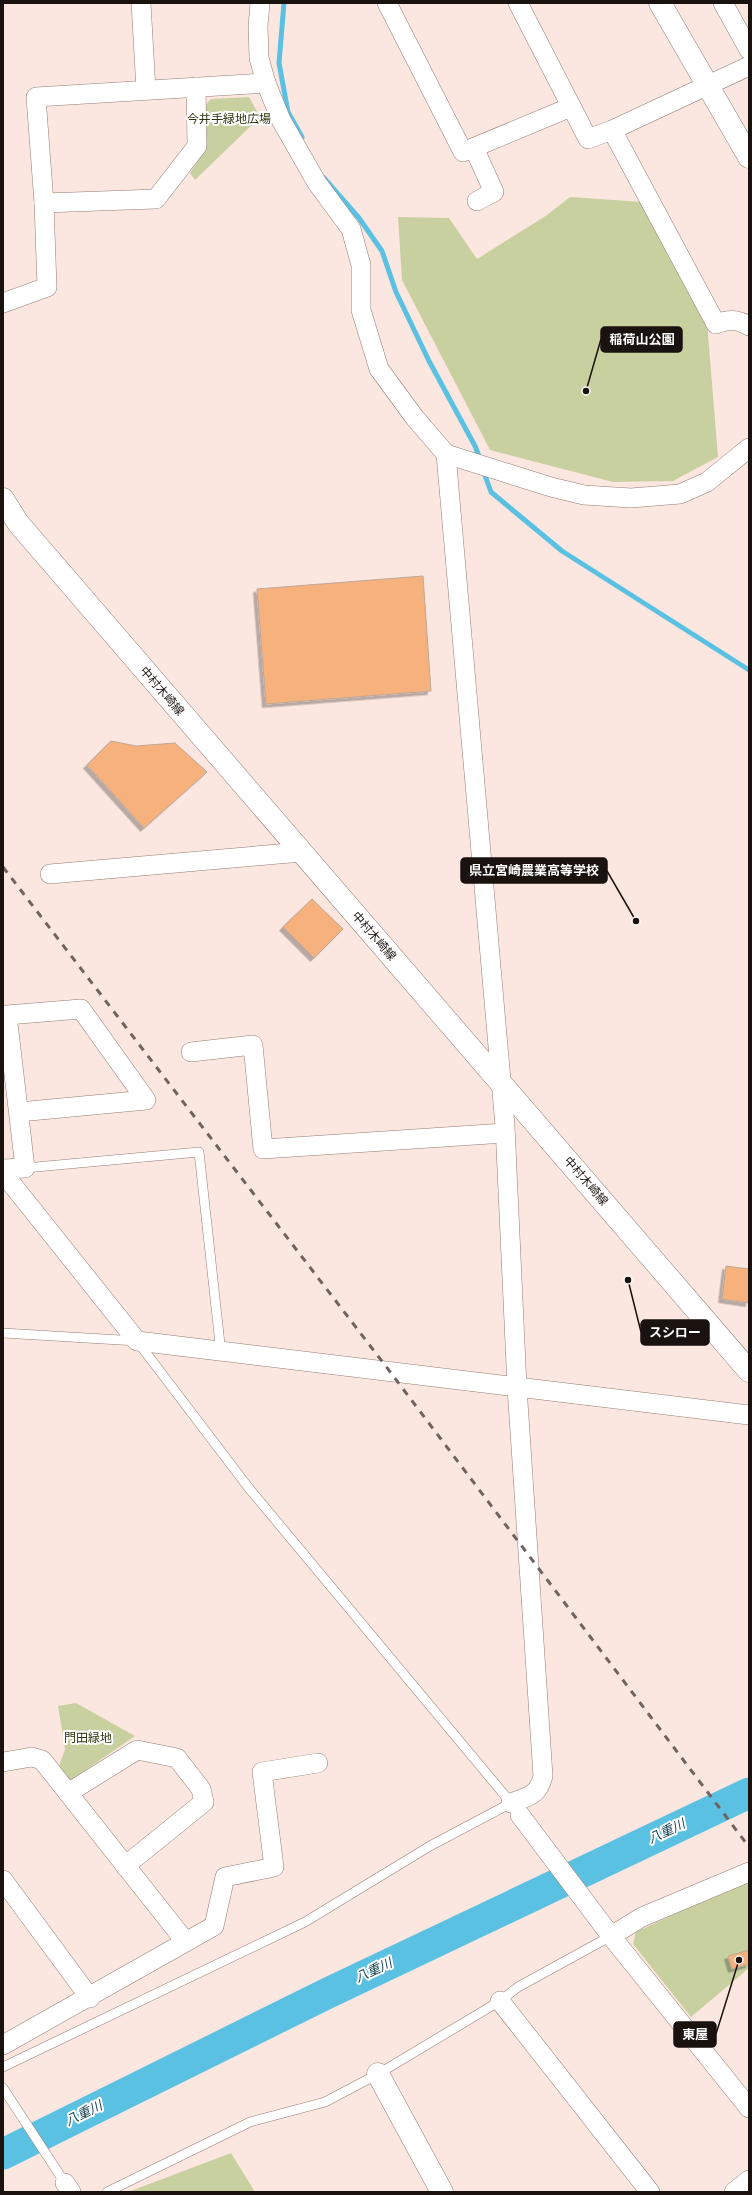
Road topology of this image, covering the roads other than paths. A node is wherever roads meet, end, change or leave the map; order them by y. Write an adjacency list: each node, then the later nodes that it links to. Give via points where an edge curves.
1 (141, 3): 12 (street)
2 (260, 3): 9 (street, via 259,58)
3 (387, 3): 15 (street, via 463,152)
4 (518, 3): 13 (street)
5 (660, 3): 10 (main road)
6 (723, 3): 7 (street)
7 (749, 50)
8 (749, 66): 10 (street)
9 (266, 83): 11 (street); 22 (street, via 281,120 317,183 351,229 361,265 361,310 379,369 415,418)
10 (708, 86): 14 (street); 16 (main road)
11 (196, 87): 12 (street); 18 (street, via 197,146 156,199)
12 (146, 90): 18 (street, via 36,98)
13 (571, 107): 14 (street, via 588,139); 15 (street)
14 (612, 130): 20 (street, via 716,324 726,320 739,320)
15 (474, 148): 17 (street, via 494,192)
16 (749, 157)
17 (477, 201)
18 (44, 203): 19 (street, via 48,287)
19 (3, 303)
20 (749, 326)
21 (749, 448): 22 (street, via 707,482 680,494 631,498 584,495 557,489)
22 (446, 454): 27 (street)
23 (3, 499): 24 (main road, 中村木崎線, via 18,523)
24 (301, 852): 25 (street); 27 (main road, 中村木崎線)
25 (50, 874)
26 (191, 1052): 29 (street, via 253,1045 263,1149)
27 (501, 1084): 29 (street); 36 (main road, 中村木崎線)
28 (19, 1112): 28 (street, via 7,1015 81,1009 146,1100); 30 (street)
29 (505, 1133): 37 (street)
30 (25, 1168): 31 (street); 35 (lane, via 199,1152)
31 (3, 1169)
32 (3, 1173): 34 (street)
33 (3, 1333): 34 (lane)
34 (137, 1341): 35 (street); 42 (lane, via 248,1487)
35 (221, 1353): 37 (street)
36 (749, 1371)
37 (517, 1387): 38 (street); 42 (street, via 543,1776 536,1793)
38 (749, 1414)
39 (3, 1762): 41 (street, via 32,1757 42,1760)
40 (318, 1763): 47 (street, via 262,1772 274,1867 225,1877 214,1926)
41 (68, 1793): 43 (street); 43 (street, via 137,1750 177,1758 201,1789 204,1802)
42 (516, 1809): 46 (street); 51 (lane, via 430,1846 305,1922)
43 (125, 1866): 47 (street)
44 (749, 1872): 46 (street)
45 (3, 1880): 48 (street)
46 (607, 1930): 49 (lane); 54 (street)
47 (185, 1941): 48 (street)
48 (90, 1998): 50 (street)
49 (500, 2001): 52 (lane); 59 (street)
50 (3, 2045)
51 (3, 2067)
52 (378, 2074): 57 (lane, via 325,2102 250,2122); 58 (main road)
53 (3, 2088): 56 (lane)
54 (749, 2108)
55 (749, 2180): 60 (street)
56 (68, 2187)
57 (107, 2192)
58 (442, 2192)
59 (650, 2192)
60 (734, 2192)

